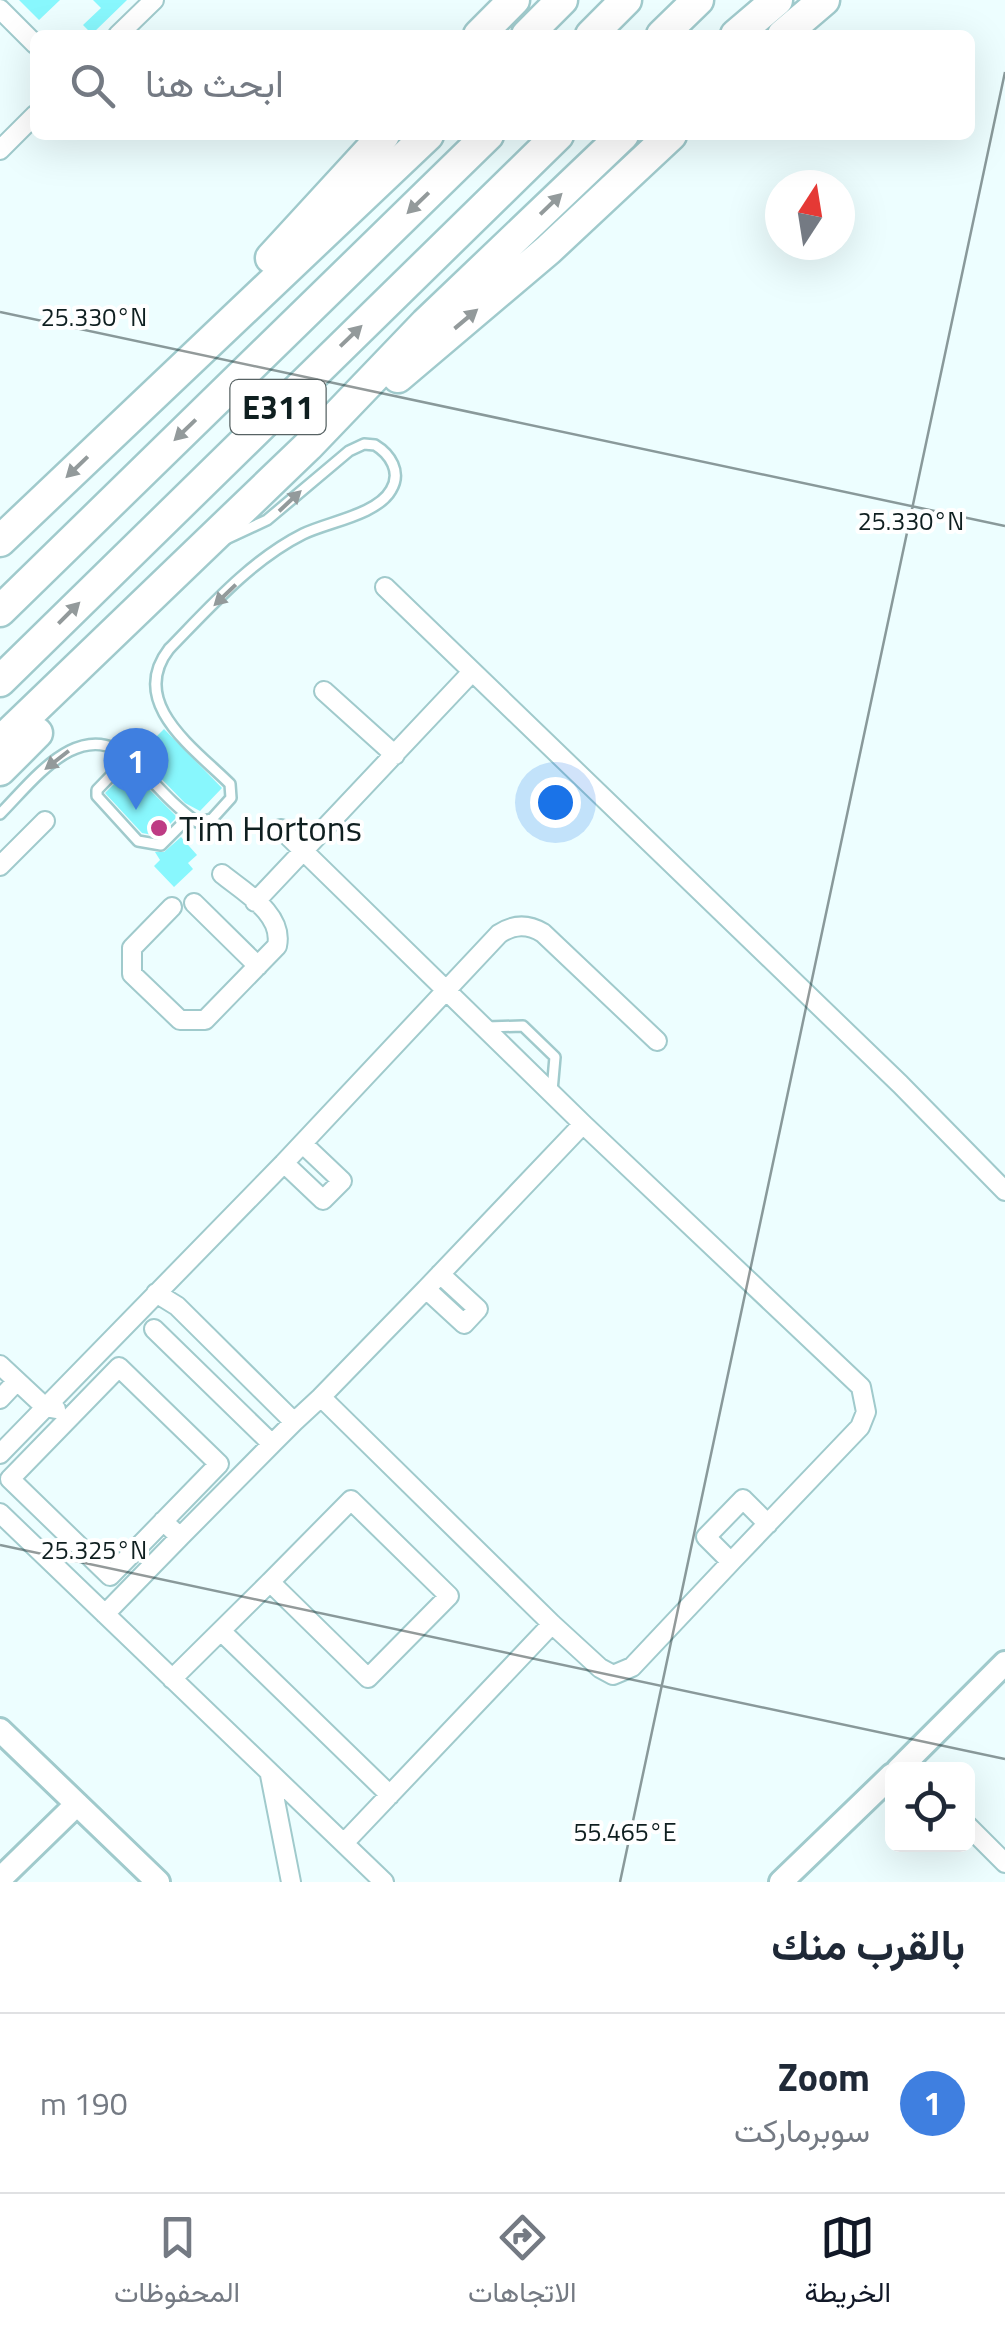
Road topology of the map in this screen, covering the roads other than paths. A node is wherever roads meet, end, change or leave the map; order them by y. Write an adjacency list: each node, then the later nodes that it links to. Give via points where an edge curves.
1 (154, 0): 10 (street)
2 (514, 0): 11 (highway)
3 (562, 0): 12 (highway)
4 (626, 0): 13 (highway)
5 (698, 0): 14 (highway)
6 (755, 0): 15 (highway)
7 (777, 0): 16 (highway)
8 (824, 0): 17 (highway)
9 (0, 8): 18 (street)
10 (123, 30)
11 (485, 30)
12 (533, 30)
13 (595, 30)
14 (667, 30)
15 (727, 30)
16 (742, 30)
17 (789, 30)
18 (30, 39)
19 (30, 121): 26 (street)
20 (379, 140): 27 (highway, via 251,280)
21 (423, 140): 27 (highway)
22 (483, 140): 33 (highway, E311, one-way to 33)
23 (553, 140): 35 (highway, E311, one-way to 23)
24 (618, 140): 28 (highway, one-way to 24)
25 (666, 140): 28 (highway, one-way to 25, via 548,250)
26 (0, 150)
27 (197, 351): 29 (highway, one-way to 29)
28 (308, 446): 30 (highway)
29 (0, 542)
30 (205, 544): 32 (highway); 42 (lane, one-way to 42, via 267,520 361,445 379,447 395,468 391,491 381,501 272,552 164,656 155,680 162,713 232,791 212,819)
31 (385, 587): 34 (street)
32 (138, 609): 37 (highway); 40 (highway, via 99,669)
33 (0, 611)
34 (472, 673): 38 (street); 59 (street)
35 (0, 681)
36 (324, 691): 38 (street)
37 (0, 742)
38 (395, 754): 45 (street)
39 (129, 757): 41 (lane, one-way to 41, via 94,745 68,750); 42 (lane); 42 (lane, via 97,796 138,841 161,845)
40 (0, 770)
41 (0, 814)
42 (190, 817)
43 (45, 821): 46 (street)
44 (280, 829): 45 (street)
45 (303, 851): 48 (street); 52 (street)
46 (0, 866)
47 (222, 874): 48 (street)
48 (255, 902): 51 (street, via 279,934)
49 (194, 903): 51 (street)
50 (172, 908): 51 (street, via 132,948 132,974 180,1020 205,1020)
51 (258, 966)
52 (447, 991): 53 (street); 54 (street, via 499,934 529,926); 57 (street)
53 (484, 1028): 55 (street); 55 (lane, via 523,1026 555,1057)
54 (657, 1042)
55 (552, 1094): 56 (street)
56 (582, 1124): 60 (street); 79 (street, via 861,1387 866,1412 860,1427)
57 (302, 1144): 58 (street); 58 (street, via 342,1181 323,1200)
58 (284, 1162): 62 (street)
59 (1003, 1185)
60 (440, 1274): 61 (street); 61 (street, via 478,1309 464,1324)
61 (426, 1289): 68 (street)
62 (156, 1294): 63 (street); 64 (street)
63 (177, 1306): 65 (street); 70 (street)
64 (134, 1317): 65 (street); 71 (street)
65 (154, 1329): 74 (street)
66 (0, 1365): 67 (street)
67 (17, 1381): 69 (street); 71 (street)
68 (321, 1397): 73 (street); 84 (street)
69 (0, 1398)
70 (276, 1404): 73 (street); 74 (street)
71 (45, 1407): 72 (street); 76 (street)
72 (68, 1419): 78 (street, via 119,1367 219,1464); 78 (street, via 10,1479 110,1576)
73 (294, 1422): 75 (street)
74 (254, 1426): 75 (street)
75 (272, 1444): 80 (street)
76 (0, 1454)
77 (0, 1512): 83 (street)
78 (164, 1521): 80 (street)
79 (768, 1524): 81 (street); 81 (street, via 742,1499 706,1536)
80 (180, 1538): 83 (street)
81 (731, 1562): 84 (street, via 624,1673 600,1668)
82 (270, 1582): 82 (street, via 351,1500 449,1596 368,1678); 85 (street)
83 (105, 1614): 87 (street)
84 (552, 1624): 92 (street)
85 (222, 1631): 87 (street); 92 (street)
86 (1005, 1663): 89 (street)
87 (172, 1679): 90 (street)
88 (0, 1730): 93 (street)
89 (909, 1762)
90 (270, 1773): 95 (street); 99 (street)
91 (885, 1785): 101 (street)
92 (390, 1795): 95 (street)
93 (77, 1804): 97 (street); 98 (street)
94 (975, 1833): 96 (street)
95 (344, 1843): 100 (street)
96 (1005, 1863)
97 (0, 1879)
98 (158, 1882)
99 (291, 1882)
100 (384, 1882)
101 (781, 1882)

